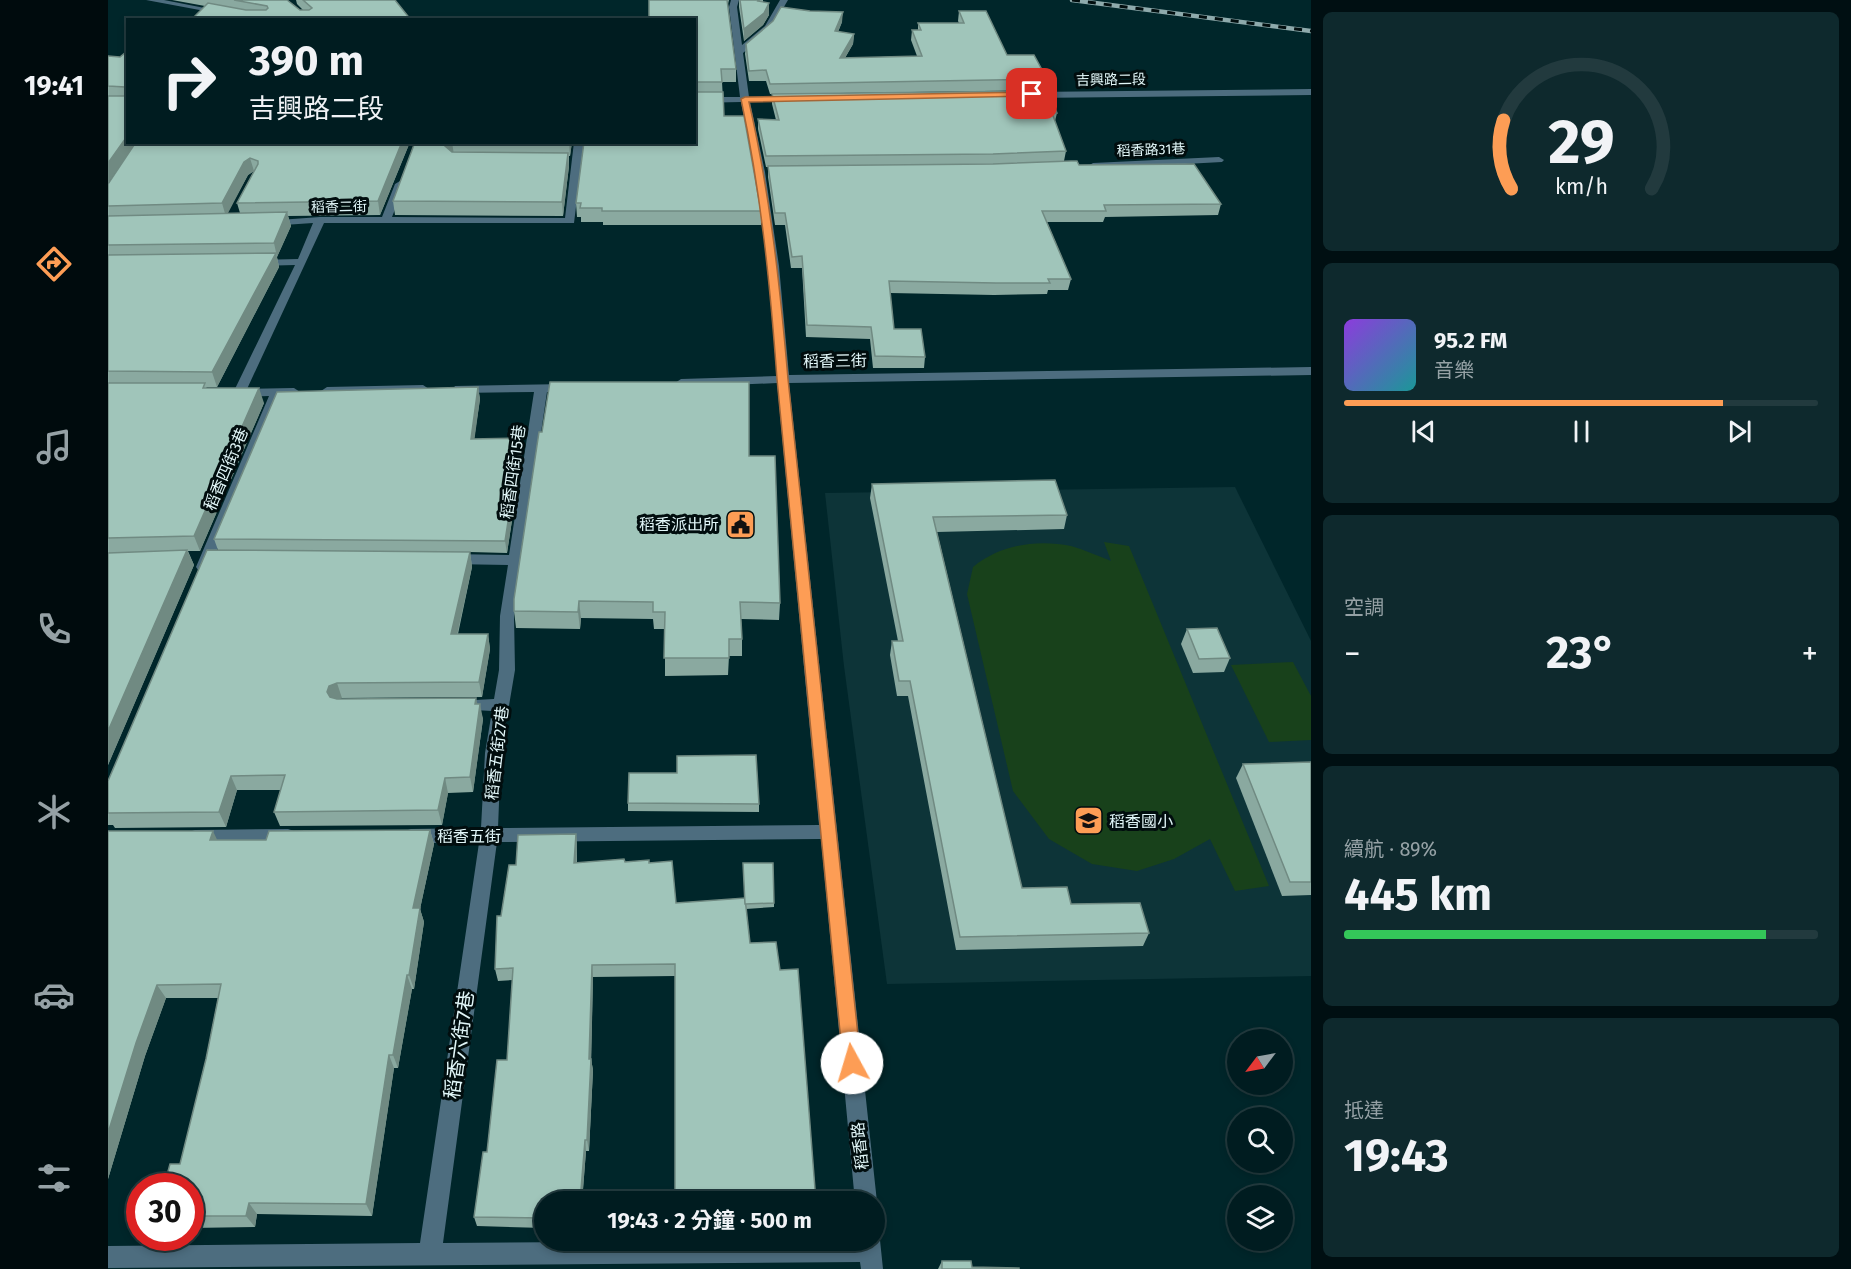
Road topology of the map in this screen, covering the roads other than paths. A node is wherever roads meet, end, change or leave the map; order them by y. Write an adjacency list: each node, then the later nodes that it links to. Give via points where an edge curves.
1 (150, 0): 4 (street)
2 (735, 0): 5 (street, 稻香路)
3 (784, 0): 5 (street, via 768,27)
4 (230, 14)
5 (739, 52): 9 (street, 稻香路)
6 (1311, 92): 7 (street, 吉興路二段)
7 (1024, 95)
8 (803, 98): 9 (street)
9 (745, 99): 10 (street); 23 (street, 稻香路, via 766,172)
10 (696, 100)
11 (579, 144): 14 (street)
12 (1219, 160): 15 (street, 稻香路31巷)
13 (567, 161): 14 (street)
14 (578, 161): 18 (street, 稻香二街, via 570,221)
15 (1082, 166)
16 (403, 176): 18 (street)
17 (320, 220): 18 (street, 稻香二街); 19 (street, 稻香二街); 20 (street)
18 (386, 220)
19 (253, 223)
20 (302, 262): 21 (street); 27 (street, via 233,393)
21 (245, 263)
22 (1311, 371): 23 (street, 稻香三街)
23 (783, 379): 24 (street, 稻香三街); 34 (street, 稻香路)
24 (668, 383)
25 (575, 387): 26 (street)
26 (541, 389): 27 (street); 29 (street, 稻香四街15巷)
27 (276, 393): 30 (street, 稻香四街3巷)
28 (433, 559): 29 (street)
29 (516, 560): 31 (street, 稻香四街15巷, via 507,616)
30 (197, 579)
31 (507, 670): 32 (street, 稻香五街27巷)
32 (502, 705): 33 (street); 37 (street, 稻香五街27巷, via 493,753)
33 (445, 706)
34 (829, 832): 37 (street, 稻香五街); 39 (street, 稻香路)
35 (310, 836): 38 (street)
36 (394, 836): 37 (street, 稻香五街)
37 (489, 836): 41 (street, 稻香六街7巷)
38 (179, 837)
39 (865, 1191)
40 (871, 1253): 41 (street)
41 (430, 1254): 42 (street)
42 (108, 1257)

